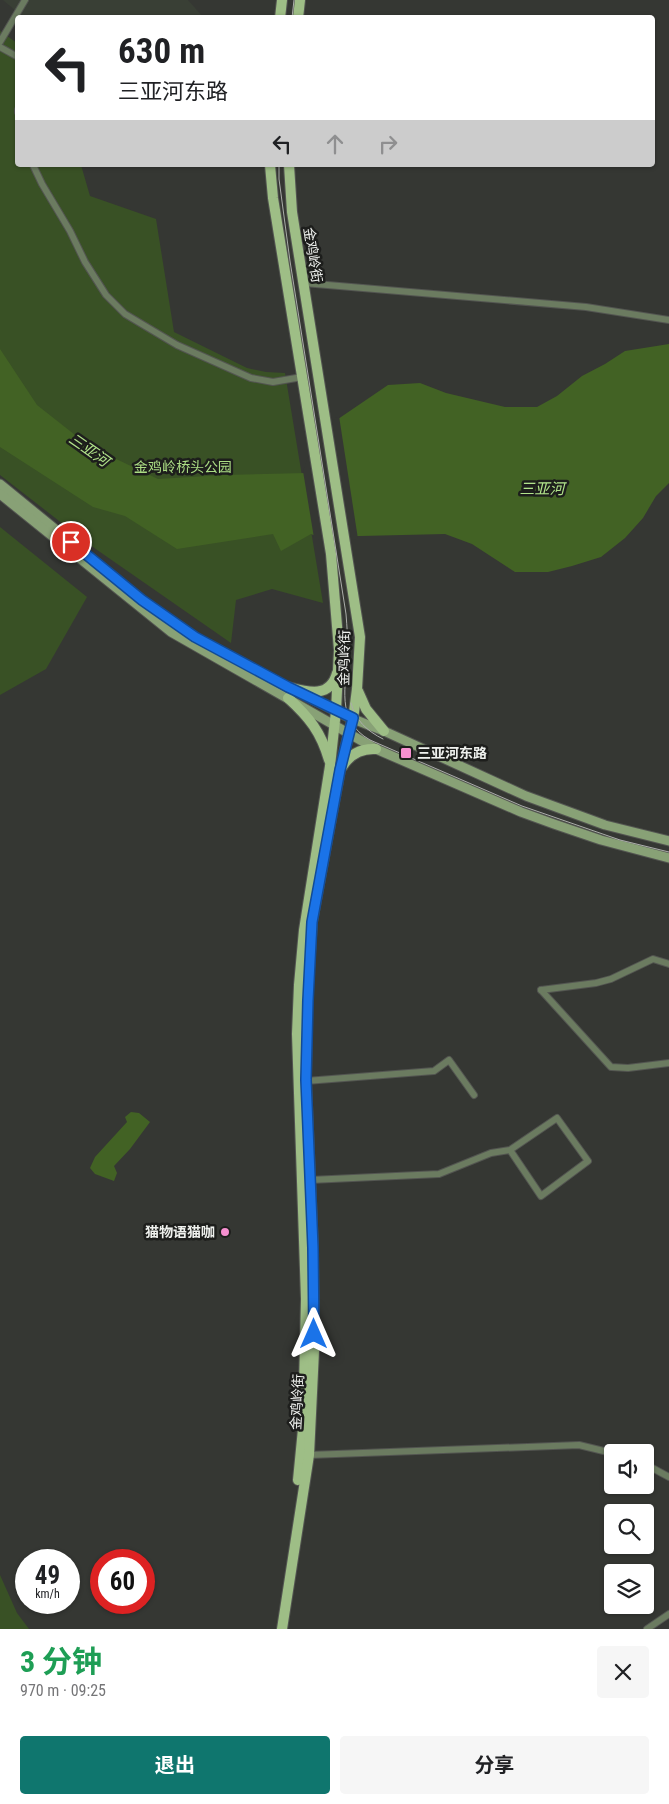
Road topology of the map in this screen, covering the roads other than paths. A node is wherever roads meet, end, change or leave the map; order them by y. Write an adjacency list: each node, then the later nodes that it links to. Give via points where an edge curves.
1 (25, 0): 4 (street)
2 (282, 0): 5 (main road)
3 (300, 0): 6 (main road)
4 (16, 15)
5 (280, 15)
6 (298, 15)
7 (15, 17): 8 (street)
8 (0, 42)
9 (0, 47): 10 (street)
10 (15, 55)
11 (34, 167): 16 (street, via 85,262 106,295 125,314 177,345 251,378 273,382)
12 (270, 167): 16 (main road, 金鸡岭街)
13 (289, 167): 14 (main road, 金鸡岭街, via 292,212)
14 (304, 283): 15 (street, via 586,308); 20 (main road, 金鸡岭街, via 360,637)
15 (669, 320)
16 (302, 377): 19 (main road, 金鸡岭街, via 331,554)
17 (0, 484): 21 (main road, via 142,600 195,637)
18 (0, 494): 21 (main road, via 171,632)
19 (339, 668): 21 (main road, via 335,680 324,690); 22 (main road, 金鸡岭街)
20 (358, 689): 23 (main road, 金鸡岭街); 25 (main road, via 362,703)
21 (288, 692): 22 (main road); 24 (main road); 28 (main road, via 319,734)
22 (336, 711): 23 (main road); 24 (main road, 金鸡岭街)
23 (353, 718): 25 (main road); 26 (main road, 金鸡岭街)
24 (335, 726): 26 (main road); 28 (main road, 金鸡岭街)
25 (384, 731): 29 (main road, via 558,809)
26 (349, 734): 27 (main road); 28 (main road, 金鸡岭街)
27 (376, 750): 28 (main road, via 356,752); 30 (main road, via 538,818 601,840)
28 (335, 768): 33 (main road, 金鸡岭街, via 312,922); 42 (main road, 金鸡岭街, via 304,930 299,986 297,1034 306,1298 303,1429)
29 (669, 842)
30 (669, 858)
31 (669, 964): 32 (street, via 653,959 611,979 541,990 611,1067)
32 (669, 1063)
33 (306, 1080): 34 (street, via 434,1071 449,1060); 36 (main road, 金鸡岭街)
34 (474, 1095)
35 (510, 1150): 35 (street, via 557,1118 588,1161 541,1196); 36 (street, via 491,1153 439,1174)
36 (310, 1180): 38 (main road, 金鸡岭街, via 314,1351)
37 (604, 1451): 38 (street, via 579,1445)
38 (309, 1456): 43 (main road, 金鸡岭街)
39 (654, 1469): 40 (street)
40 (669, 1477)
41 (669, 1614): 44 (street)
42 (276, 1629)
43 (282, 1629)
44 (646, 1629)

